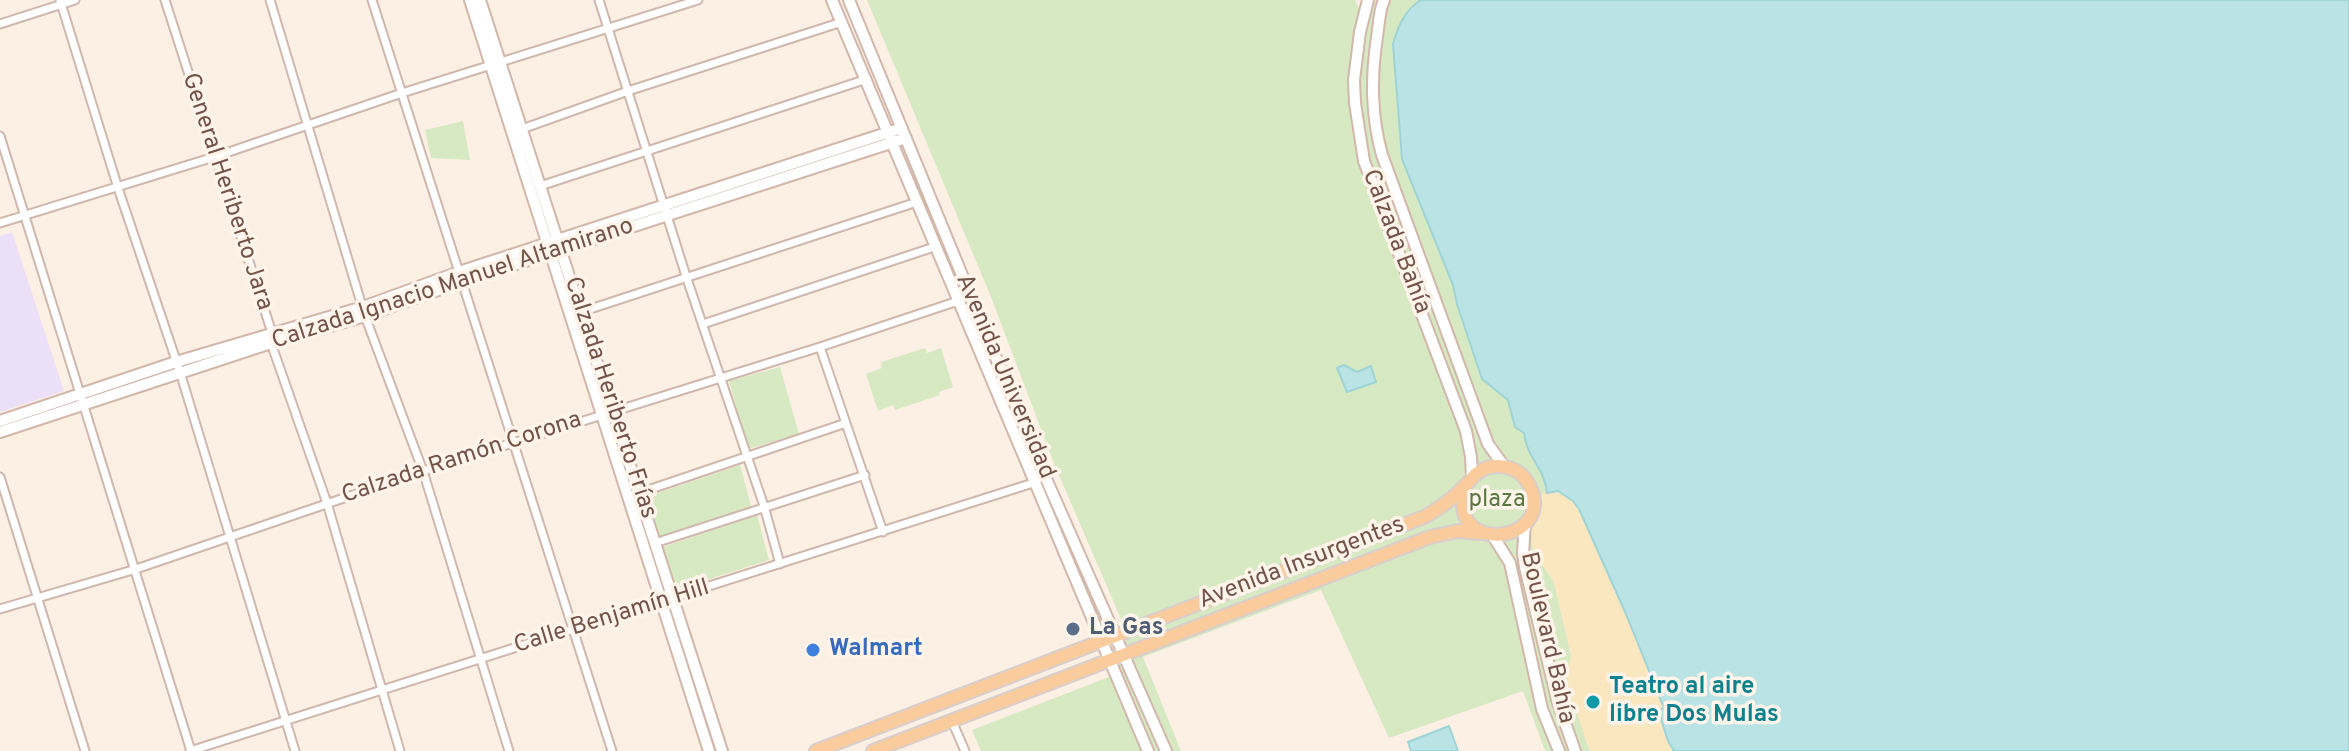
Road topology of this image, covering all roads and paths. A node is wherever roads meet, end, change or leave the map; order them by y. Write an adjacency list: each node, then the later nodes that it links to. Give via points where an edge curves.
1 (75, 0): 13 (street)
2 (165, 0): 28 (street, General Heriberto Jara)
3 (270, 0): 22 (street)
4 (372, 0): 21 (street)
5 (470, 0): 18 (main road, Calzada Heriberto Frías)
6 (493, 0): 14 (street)
7 (599, 0): 17 (street)
8 (698, 0): 17 (street)
9 (832, 0): 15 (main road, Avenida Universidad)
10 (849, 0): 24 (main road, Avenida Universidad)
11 (1368, 0): 58 (main road, Calzada Bahía, via 1354,80 1364,161 1466,431)
12 (1384, 0): 54 (main road, Calzada Bahía, via 1376,46 1374,124 1488,444)
13 (61, 2): 16 (street); 30 (street)
14 (481, 2): 18 (main road, Calzada Heriberto Frías)
15 (842, 22): 19 (main road, Avenida Universidad); 20 (street)
16 (0, 24)
17 (608, 30): 18 (street); 20 (street)
18 (496, 64): 21 (street); 23 (main road, Calzada Heriberto Frías); 36 (main road, Calzada Heriberto Frías)
19 (867, 79): 26 (main road, Avenida Universidad); 27 (street)
20 (628, 91): 23 (street); 27 (street)
21 (402, 93): 22 (street); 38 (street)
22 (309, 125): 28 (street); 40 (street)
23 (522, 129): 29 (main road, Calzada Heriberto Frías)
24 (904, 133): 26 (main road, Calzada Ignacio Manuel Altamirano); 39 (main road, Avenida Universidad)
25 (0, 136): 33 (street)
26 (891, 137): 31 (main road, Avenida Universidad); 32 (main road, Calzada Ignacio Manuel Altamirano)
27 (648, 149): 29 (street); 32 (street)
28 (214, 157): 30 (street); 43 (street, General Heriberto Jara)
29 (540, 186): 36 (main road, Calzada Heriberto Frías)
30 (118, 188): 33 (street); 45 (street)
31 (917, 202): 35 (main road, Avenida Universidad); 37 (street)
32 (666, 210): 36 (main road, Calzada Ignacio Manuel Altamirano); 37 (street)
33 (24, 215): 34 (street); 47 (street)
34 (0, 223)
35 (937, 246): 39 (main road, Avenida Universidad); 42 (street)
36 (554, 247): 38 (main road, Calzada Ignacio Manuel Altamirano); 41 (main road, Calzada Heriberto Frías); 48 (main road, Calzada Heriberto Frías)
37 (686, 276): 41 (street); 42 (street)
38 (460, 277): 40 (main road, Calzada Ignacio Manuel Altamirano); 52 (street)
39 (965, 299): 44 (street, Calzada Ramón Corona); 59 (main road, Avenida Universidad); 77 (main road, Avenida Universidad)
40 (364, 311): 43 (main road, Calzada Ignacio Manuel Altamirano); 55 (street)
41 (581, 312): 48 (main road, Calzada Heriberto Frías)
42 (703, 324): 46 (street)
43 (272, 338): 45 (main road, Calzada Ignacio Manuel Altamirano); 61 (street, General Heriberto Jara)
44 (820, 347): 46 (street, Calzada Ramón Corona); 50 (street)
45 (178, 367): 47 (main road, Calzada Ignacio Manuel Altamirano); 66 (street)
46 (720, 377): 48 (street, Calzada Ramón Corona); 53 (street)
47 (83, 399): 49 (main road, Calzada Ignacio Manuel Altamirano); 51 (main road, Calzada Ignacio Manuel Altamirano); 69 (street)
48 (607, 413): 52 (street, Calzada Ramón Corona); 60 (main road, Calzada Heriberto Frías); 74 (main road, Calzada Heriberto Frías)
49 (0, 421)
50 (846, 423): 53 (street); 56 (street)
51 (0, 432)
52 (512, 444): 55 (street, Calzada Ramón Corona); 76 (street)
53 (746, 455): 60 (street); 62 (street)
54 (1504, 466): 58 (main road, via 1486,468); 63 (main road, via 1529,484 1533,505)
55 (423, 471): 61 (street, Calzada Ramón Corona); 80 (street)
56 (865, 475): 62 (street); 64 (street)
57 (0, 477): 71 (street)
58 (1469, 481): 65 (main road, via 1463,496 1466,517); 70 (main road, Avenida Insurgentes, via 1424,517)
59 (1033, 483): 64 (street, Calle Benjamín Hill); 78 (main road, Avenida Universidad)
60 (639, 493): 67 (main road, Calzada Heriberto Frías)
61 (327, 503): 66 (street, Calzada Ramón Corona); 82 (street, General Heriberto Jara)
62 (764, 506): 67 (street); 68 (street)
63 (1525, 524): 65 (main road, via 1510,534); 99 (main road, Boulevard Bahía, via 1525,567)
64 (883, 532): 68 (street, Calle Benjamín Hill)
65 (1488, 534): 73 (main road, Avenida Insurgentes, via 1458,531 1430,537); 98 (main road, Boulevard Bahía, via 1510,563 1542,709)
66 (230, 535): 69 (street, Calzada Ramón Corona); 84 (street)
67 (655, 543): 72 (main road, Calzada Heriberto Frías)
68 (780, 564): 72 (street, Calle Benjamín Hill)
69 (136, 569): 71 (street, Calzada Ramón Corona); 86 (street)
70 (1261, 580): 73 (main road); 77 (main road, Avenida Insurgentes)
71 (38, 598): 75 (street, Calzada Ramón Corona); 85 (street)
72 (674, 599): 74 (street, Calle Benjamín Hill); 92 (main road, Calzada Heriberto Frías)
73 (1266, 600): 79 (main road, Avenida Insurgentes)
74 (662, 603): 76 (street, Calle Benjamín Hill); 91 (main road, Calzada Heriberto Frías)
75 (0, 609)
76 (574, 629): 80 (street, Calle Benjamín Hill); 90 (street)
77 (1115, 636): 78 (main road, Avenida Insurgentes); 79 (main road, Avenida Universidad)
78 (1100, 641): 81 (main road, Avenida Universidad); 93 (main road, Avenida Insurgentes)
79 (1124, 655): 81 (main road, Avenida Insurgentes); 97 (main road, Avenida Universidad)
80 (480, 659): 82 (street, Calle Benjamín Hill); 89 (street)
81 (1109, 660): 83 (main road, Avenida Insurgentes); 96 (main road, Avenida Universidad)
82 (380, 689): 84 (street, Calle Benjamín Hill); 88 (street, General Heriberto Jara)
83 (952, 721): 94 (main road, Avenida Insurgentes); 95 (street)
84 (286, 722): 86 (street, Calle Benjamín Hill); 87 (street)
85 (85, 751)
86 (191, 751)
87 (295, 751)
88 (400, 751)
89 (509, 751)
90 (612, 751)
91 (709, 751)
92 (722, 751)
93 (816, 751)
94 (873, 751)
95 (965, 751)
96 (1148, 751)
97 (1166, 751)
98 (1559, 751)
99 (1575, 751)

